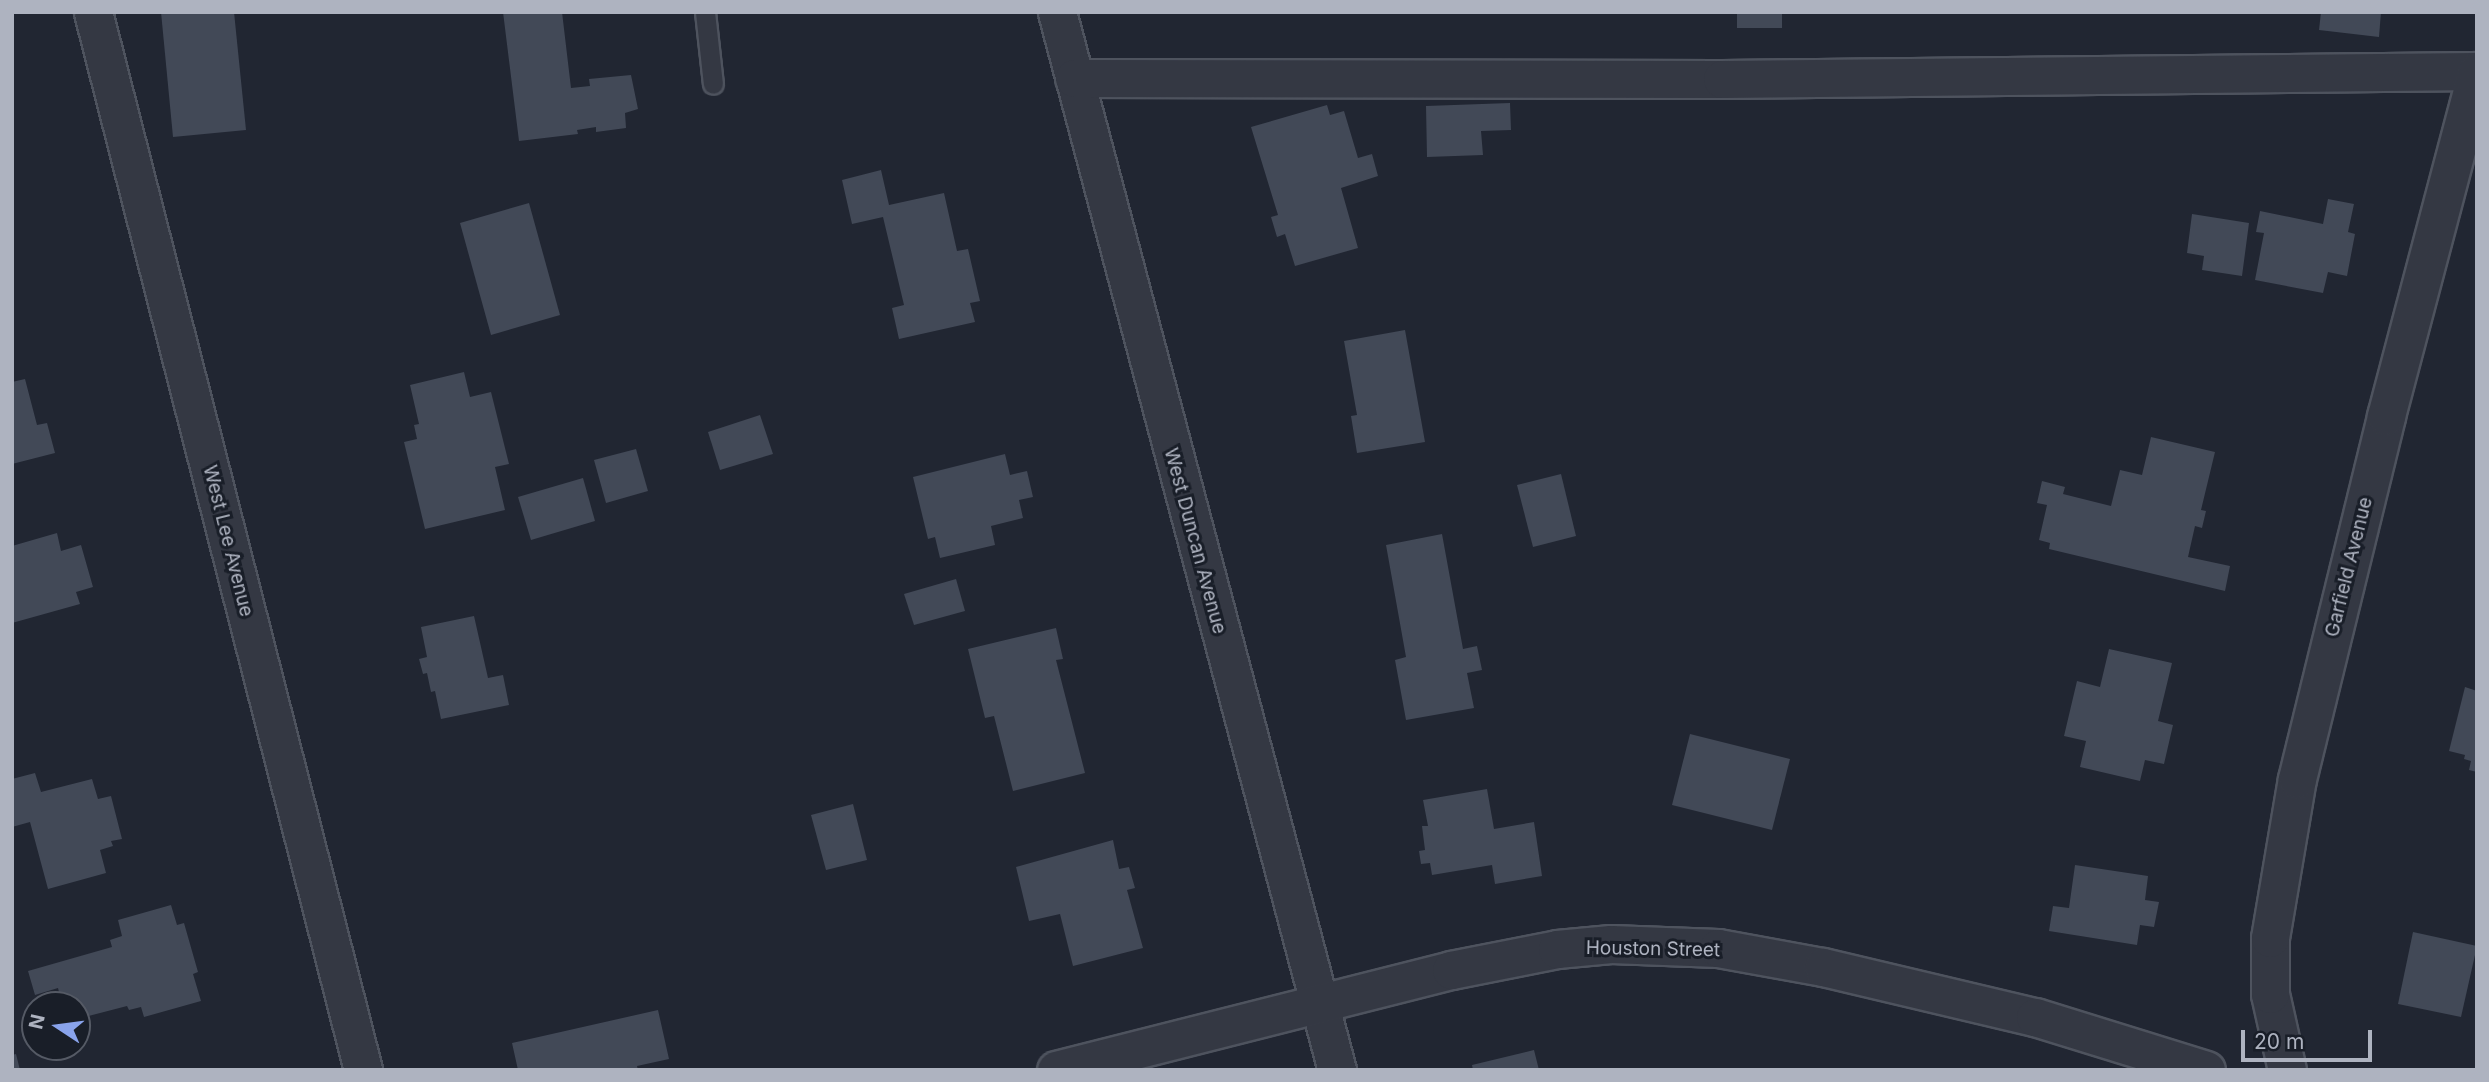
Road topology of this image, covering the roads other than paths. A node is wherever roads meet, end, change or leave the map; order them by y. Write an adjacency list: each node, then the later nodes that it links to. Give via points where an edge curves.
1 (93, 12): 8 (street, West Lee Avenue)
2 (705, 12): 6 (lane)
3 (1057, 12): 5 (street, West Duncan Avenue)
4 (2477, 71): 5 (street, via 1722,79); 12 (street, Garfield Avenue, via 2297,779 2270,938 2270,994)
5 (1074, 78): 7 (street, West Duncan Avenue)
6 (713, 83)
7 (1320, 1001): 9 (street, Houston Street); 10 (street, West Duncan Avenue); 11 (street, Houston Street, via 1557,949 1611,944 1718,948 1929,990)
8 (363, 1070)
9 (1056, 1070)
10 (1337, 1070)
11 (2206, 1070)
12 (2287, 1070)

